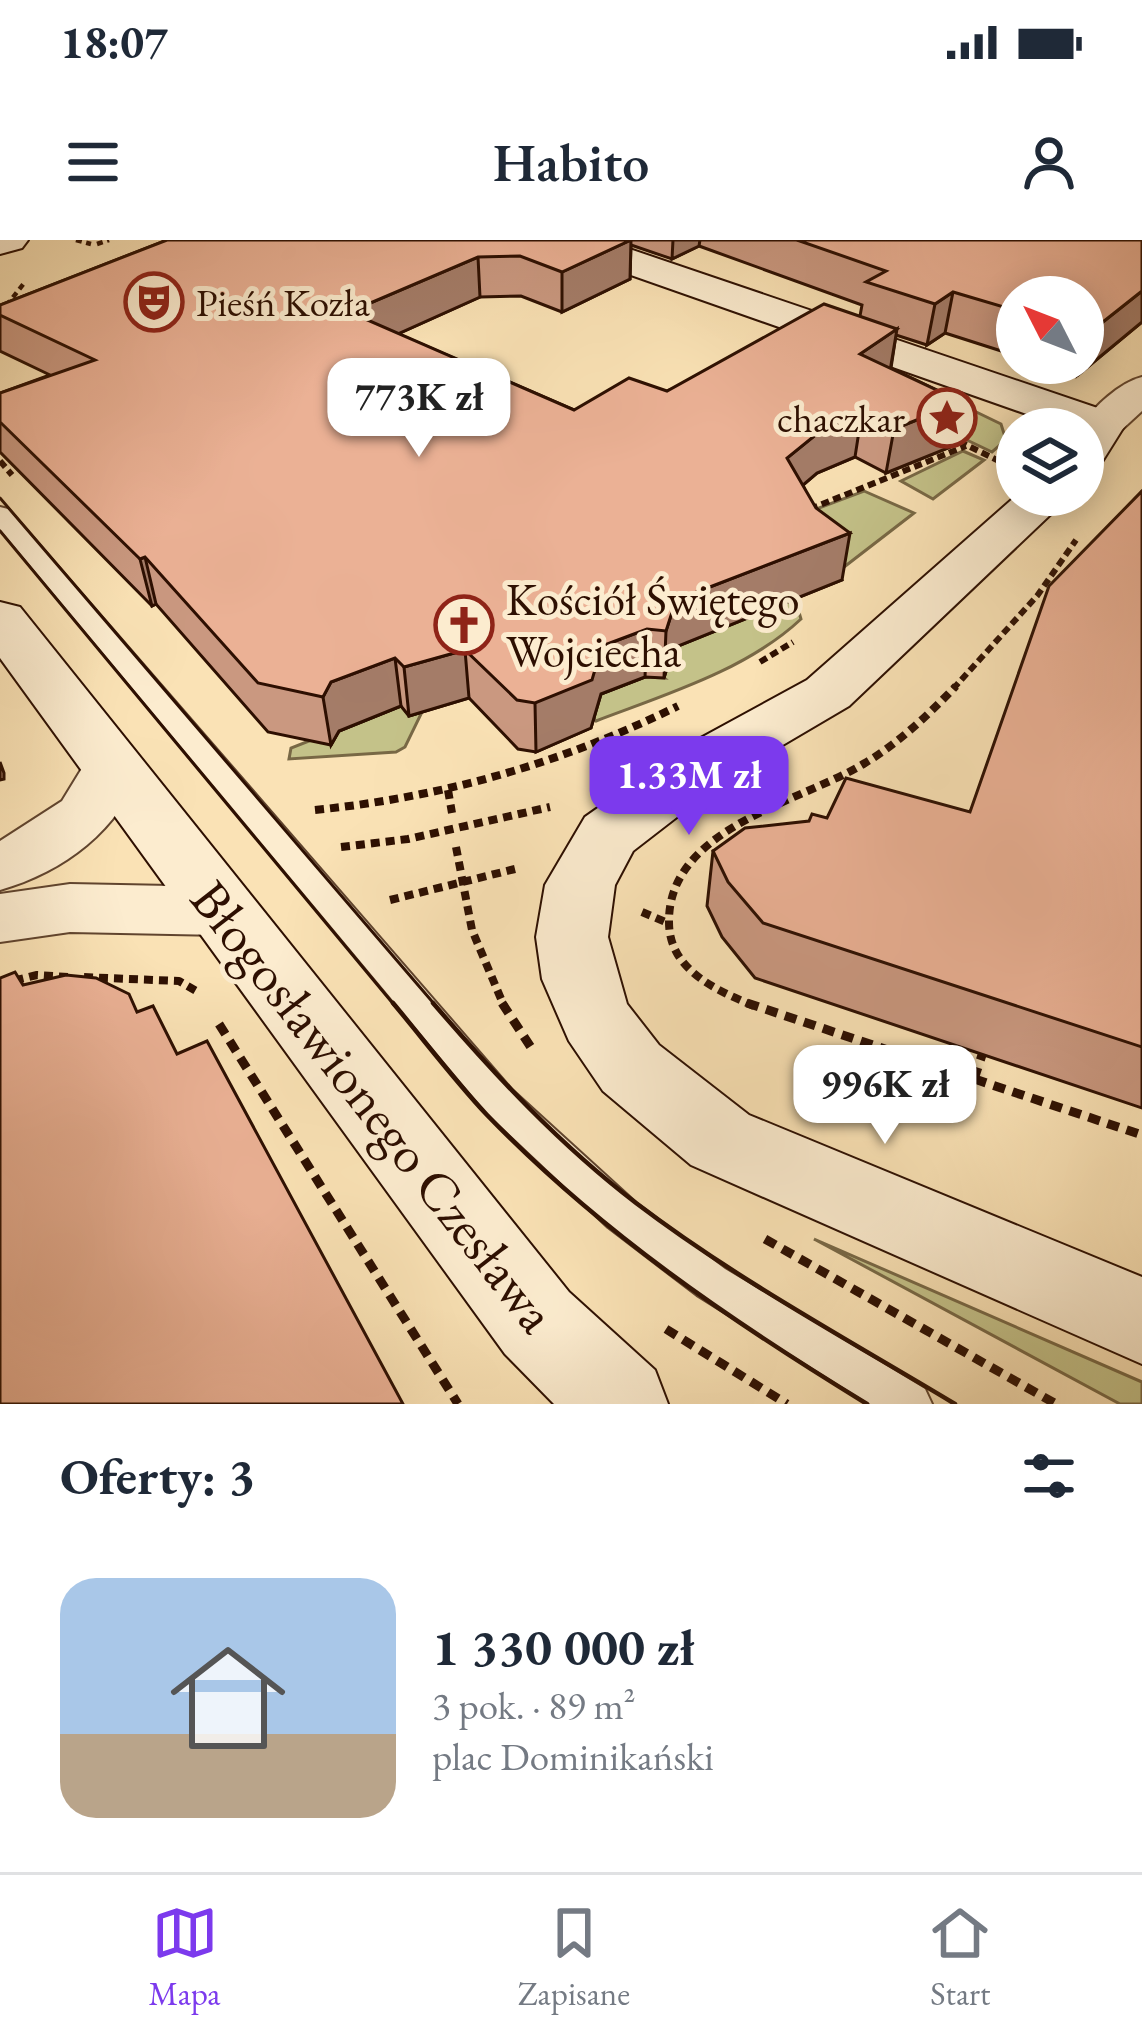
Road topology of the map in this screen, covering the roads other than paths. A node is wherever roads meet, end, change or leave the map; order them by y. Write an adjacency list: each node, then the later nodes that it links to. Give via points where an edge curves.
1 (9, 240): 3 (street)
2 (567, 240): 5 (street)
3 (0, 243)
4 (1142, 389): 6 (street)
5 (1009, 408)
6 (1104, 429)
7 (996, 492): 14 (street, via 827,693 587,818 572,937 579,980 631,1068 720,1140)
8 (0, 514): 16 (lane, via 499,1101 622,1215 711,1282)
9 (0, 619): 10 (street, Błogosławionego Czesława)
10 (112, 766): 11 (street, via 108,786 81,820); 12 (street, Błogosławionego Czesława)
11 (0, 868)
12 (201, 884): 13 (street); 15 (street, Błogosławionego Czesława, via 537,1323)
13 (0, 919)
14 (1142, 1321)
15 (621, 1404)
16 (910, 1404)

